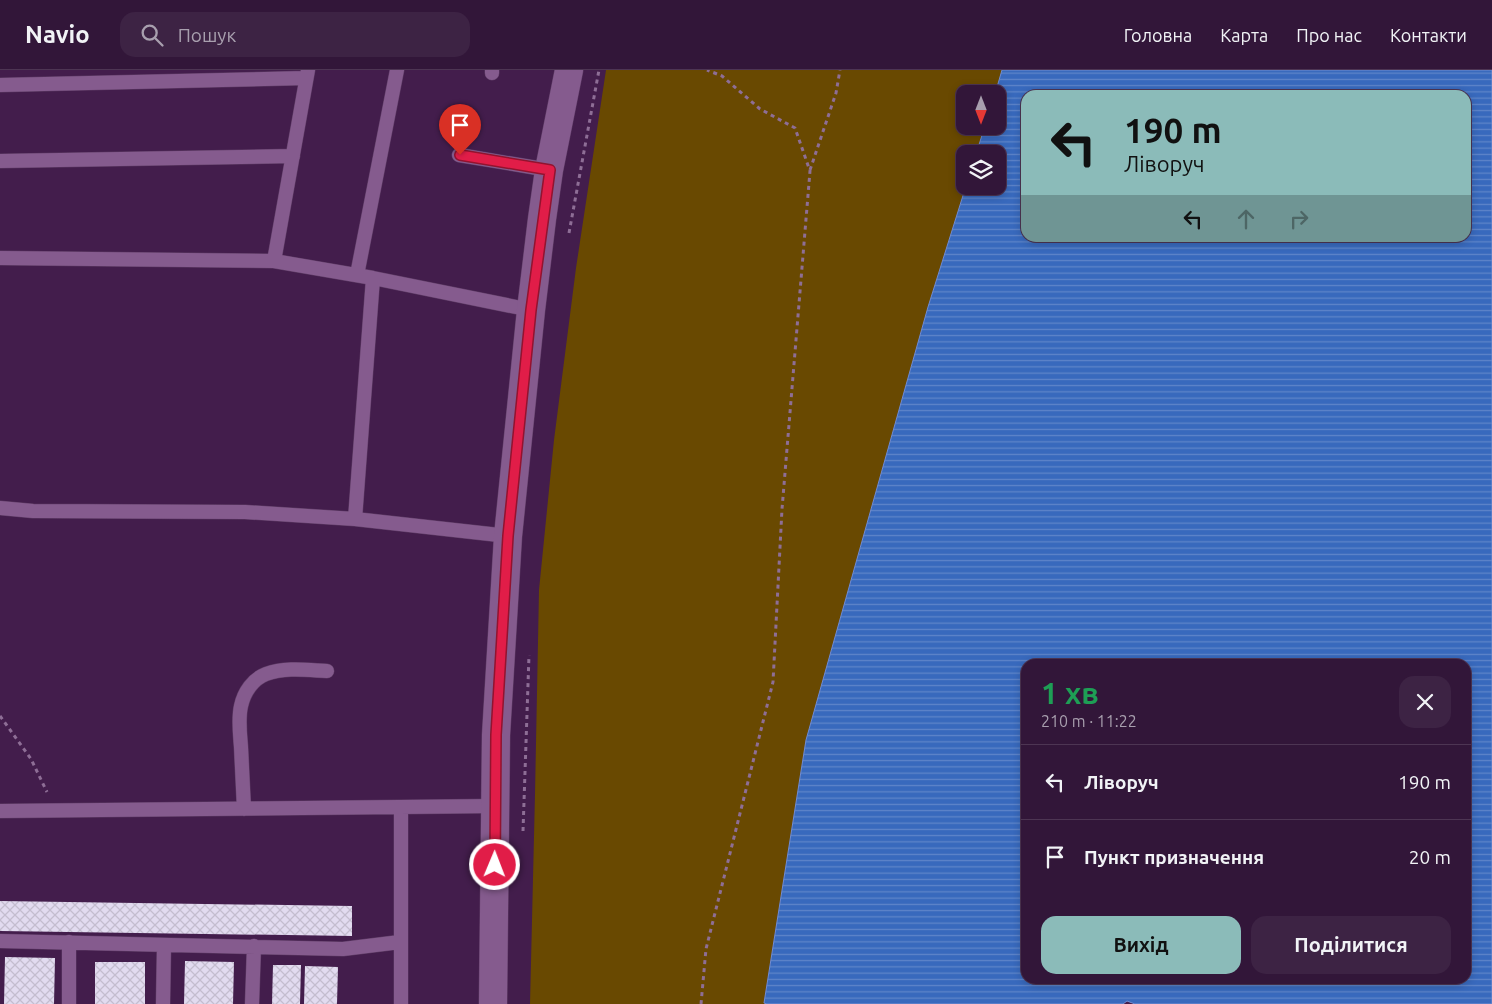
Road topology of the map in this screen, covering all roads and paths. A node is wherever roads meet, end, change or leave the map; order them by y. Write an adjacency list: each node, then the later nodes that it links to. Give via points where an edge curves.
1 (397, 70): 16 (lane)
2 (569, 70): 11 (main road)
3 (599, 70): 13 (path)
4 (707, 70): 12 (path, via 722,76 760,109 796,128)
5 (840, 70): 12 (path)
6 (307, 74): 7 (lane); 9 (lane)
7 (0, 85)
8 (460, 155): 11 (lane)
9 (293, 156): 10 (lane); 15 (lane)
10 (0, 161)
11 (550, 170): 18 (main road)
12 (810, 171): 41 (path, via 782,509 773,682 706,949)
13 (569, 234)
14 (0, 258): 15 (lane)
15 (274, 261): 16 (lane)
16 (357, 275): 17 (lane)
17 (373, 278): 18 (lane); 20 (lane)
18 (531, 310): 21 (main road)
19 (0, 508): 20 (lane, via 245,512)
20 (355, 519): 21 (lane)
21 (508, 536): 25 (main road, via 496,735)
22 (530, 649): 30 (path)
23 (327, 671): 27 (lane, via 276,671 264,674 246,691 240,725)
24 (0, 716): 29 (path, via 31,758)
25 (496, 806): 26 (lane); 40 (main road)
26 (401, 807): 27 (lane); 33 (lane)
27 (244, 809): 29 (lane)
28 (0, 810): 29 (lane)
29 (56, 810)
30 (523, 836)
31 (0, 940): 32 (lane)
32 (69, 942): 34 (lane); 36 (lane)
33 (400, 942): 35 (lane, via 343,949); 39 (lane)
34 (164, 946): 35 (lane); 37 (lane)
35 (254, 946): 38 (lane)
36 (69, 1004)
37 (163, 1004)
38 (252, 1004)
39 (401, 1004)
40 (492, 1004)
41 (701, 1004)

